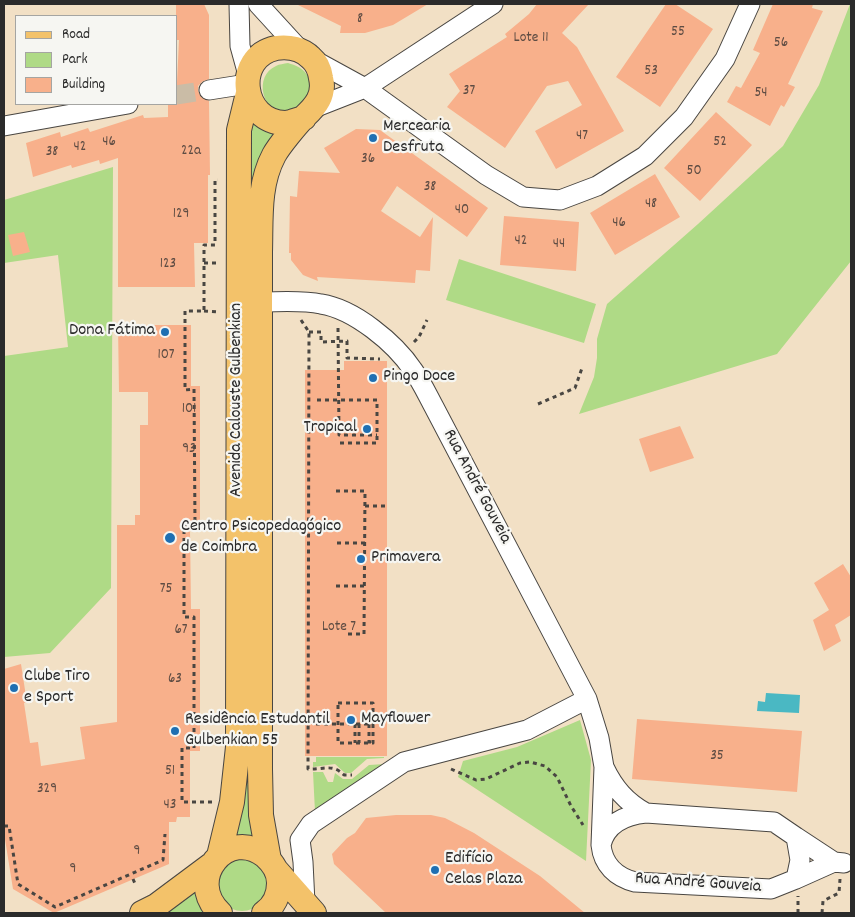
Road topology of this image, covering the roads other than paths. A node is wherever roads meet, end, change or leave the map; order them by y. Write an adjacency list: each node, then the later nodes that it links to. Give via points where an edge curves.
1 (239, 4): 6 (street, via 240,46)
2 (258, 4): 5 (street)
3 (493, 4): 7 (street)
4 (750, 4): 7 (street, via 725,59 684,116 645,156 597,186 560,200 523,197 486,175)
5 (306, 55): 6 (main road, via 288,47 275,48 254,63); 7 (street); 10 (main road, via 319,70 322,83 321,96)
6 (248, 84): 8 (street); 10 (main road, via 255,109 270,120 286,123); 18 (main road, Avenida Calouste Gulbenkian, via 239,130 238,180 238,722 232,802)
7 (365, 88): 10 (street)
8 (209, 90)
9 (122, 105): 11 (street)
10 (309, 113): 12 (main road, Avenida Calouste Gulbenkian, via 274,155 262,191)
11 (4, 126)
12 (260, 302): 13 (street, Rua André Gouveia, via 322,304 338,309 360,320 399,352 434,406); 19 (main road, Avenida Calouste Gulbenkian, via 261,815)
13 (587, 699): 14 (street, Rua André Gouveia); 21 (street, via 527,730 404,762 311,824 300,840)
14 (604, 767): 15 (street, Rua André Gouveia, via 620,794); 17 (street, Rua André Gouveia)
15 (646, 813): 16 (street, via 774,822); 17 (street, via 621,819 604,835)
16 (796, 837): 20 (street, via 800,860); 20 (street, Rua André Gouveia, via 840,863)
17 (601, 844): 20 (street, Rua André Gouveia, via 606,862 614,872 635,882 771,889)
18 (215, 861): 19 (main road, via 233,849 250,848 260,852); 22 (main road); 23 (main road, Avenida Calouste Gulbenkian, via 207,874 206,885 212,905)
19 (273, 865): 21 (main road); 24 (main road, Avenida Calouste Gulbenkian, via 279,881 278,892 274,903)
20 (796, 879)
21 (310, 908)
22 (142, 913)
23 (220, 913)
24 (264, 913)

